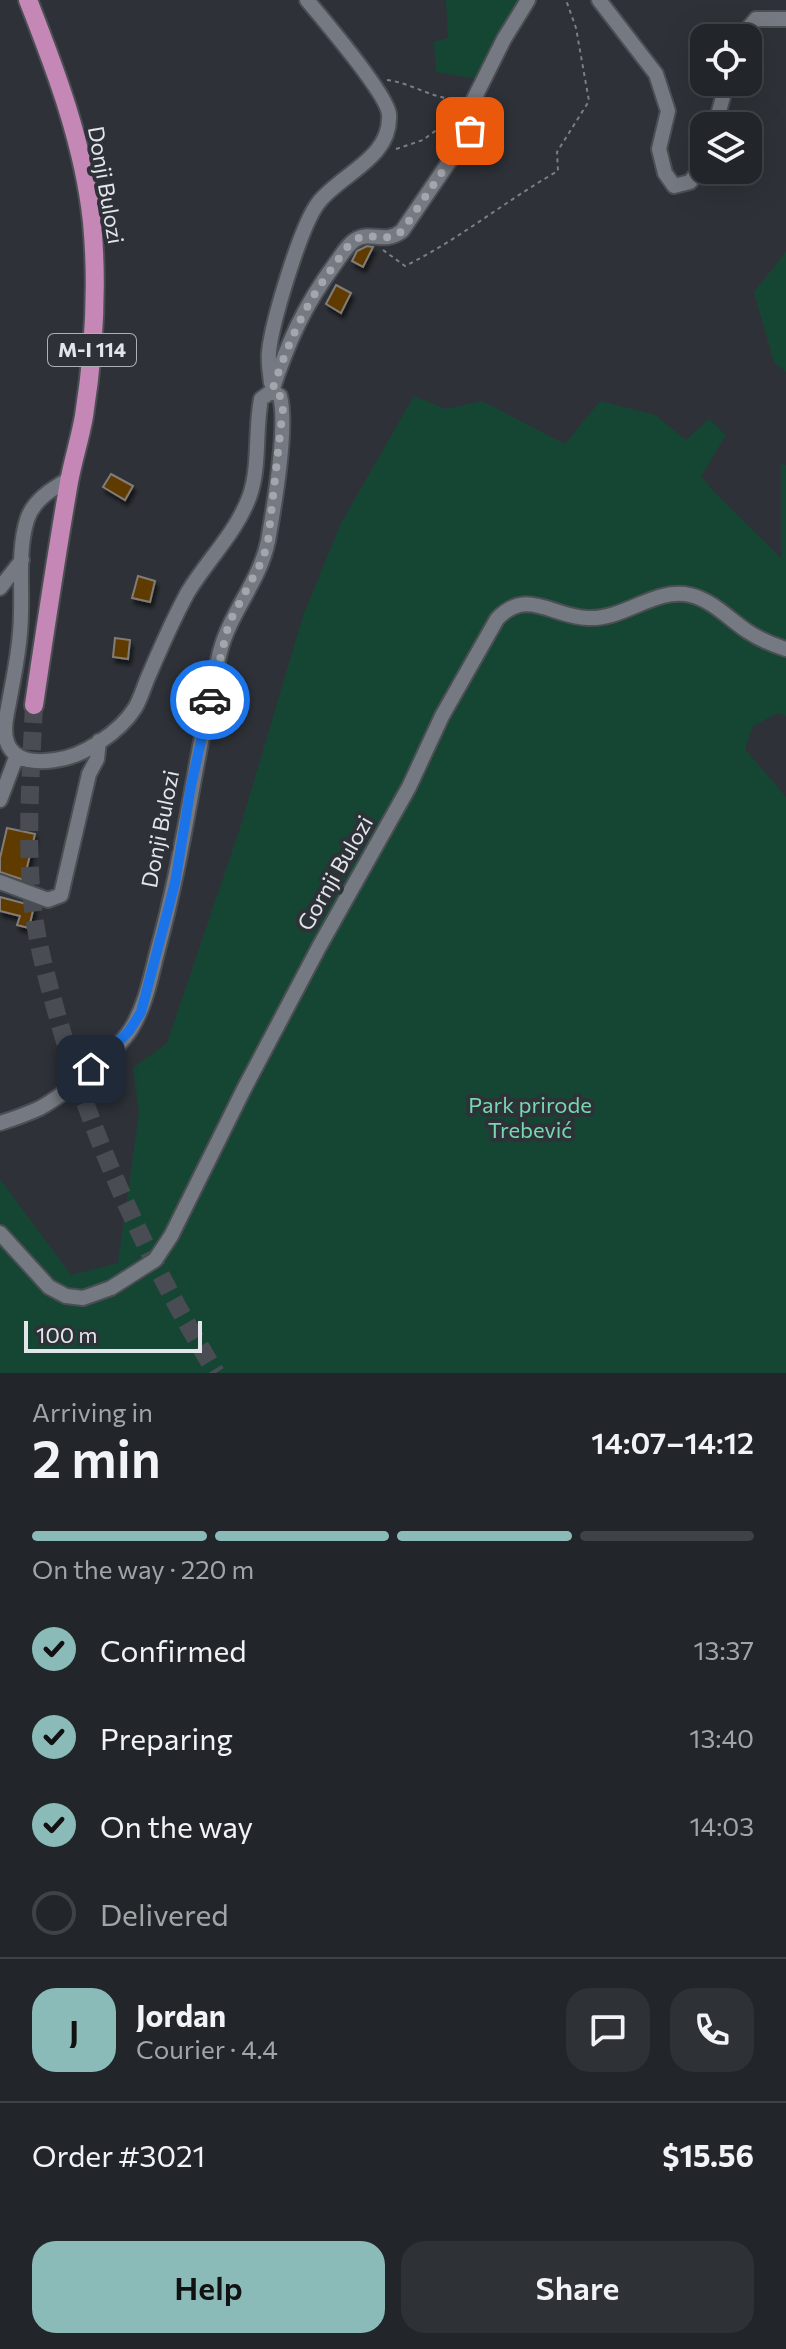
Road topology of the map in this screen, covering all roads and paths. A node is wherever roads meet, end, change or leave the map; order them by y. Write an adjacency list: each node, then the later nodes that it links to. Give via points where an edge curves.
1 (28, 0): 14 (main road, Donji Bulozi / M-I 114, via 65,100 91,219 92,364)
2 (528, 0): 9 (street)
3 (566, 0): 12 (path, via 589,101 557,152 558,171 405,266 387,255)
4 (599, 0): 11 (street, via 656,74 668,111 659,149 665,173 674,186)
5 (311, 3): 8 (street)
6 (786, 19): 7 (street, via 756,19)
7 (752, 24)
8 (367, 77): 9 (path, via 405,82 446,100); 10 (street, via 389,115)
9 (474, 99): 10 (path, via 423,140); 12 (street, via 470,131 402,231 394,237)
10 (375, 154): 13 (street, Donji Bulozi, via 333,188 309,219 278,308 269,353)
11 (690, 182)
12 (374, 237): 13 (street, via 351,243 313,293)
13 (272, 391): 19 (street, Donji Bulozi, via 261,399 253,481 243,511 188,593 134,709); 23 (street, Donji Bulozi, via 280,396 283,408 268,541 220,651 175,883 141,1012 110,1053 67,1088 42,1107)
14 (69, 479): 15 (street, via 33,507); 18 (main road, Donji Bulozi / M-I 114)
15 (22, 560): 16 (street); 20 (street, via 18,648 5,725 7,742)
16 (0, 588)
17 (786, 649): 24 (street, Gornji Bulozi, via 749,632 708,602 680,593 590,619 532,603 507,609 442,716 155,1260 111,1288 83,1298 66,1296 49,1287)
18 (34, 705)
19 (99, 741): 20 (street, Donji Bulozi, via 63,759 31,761); 22 (street, via 61,895 48,900)
20 (17, 755): 21 (street)
21 (0, 800)
22 (0, 882)
23 (0, 1123)
24 (0, 1233)

